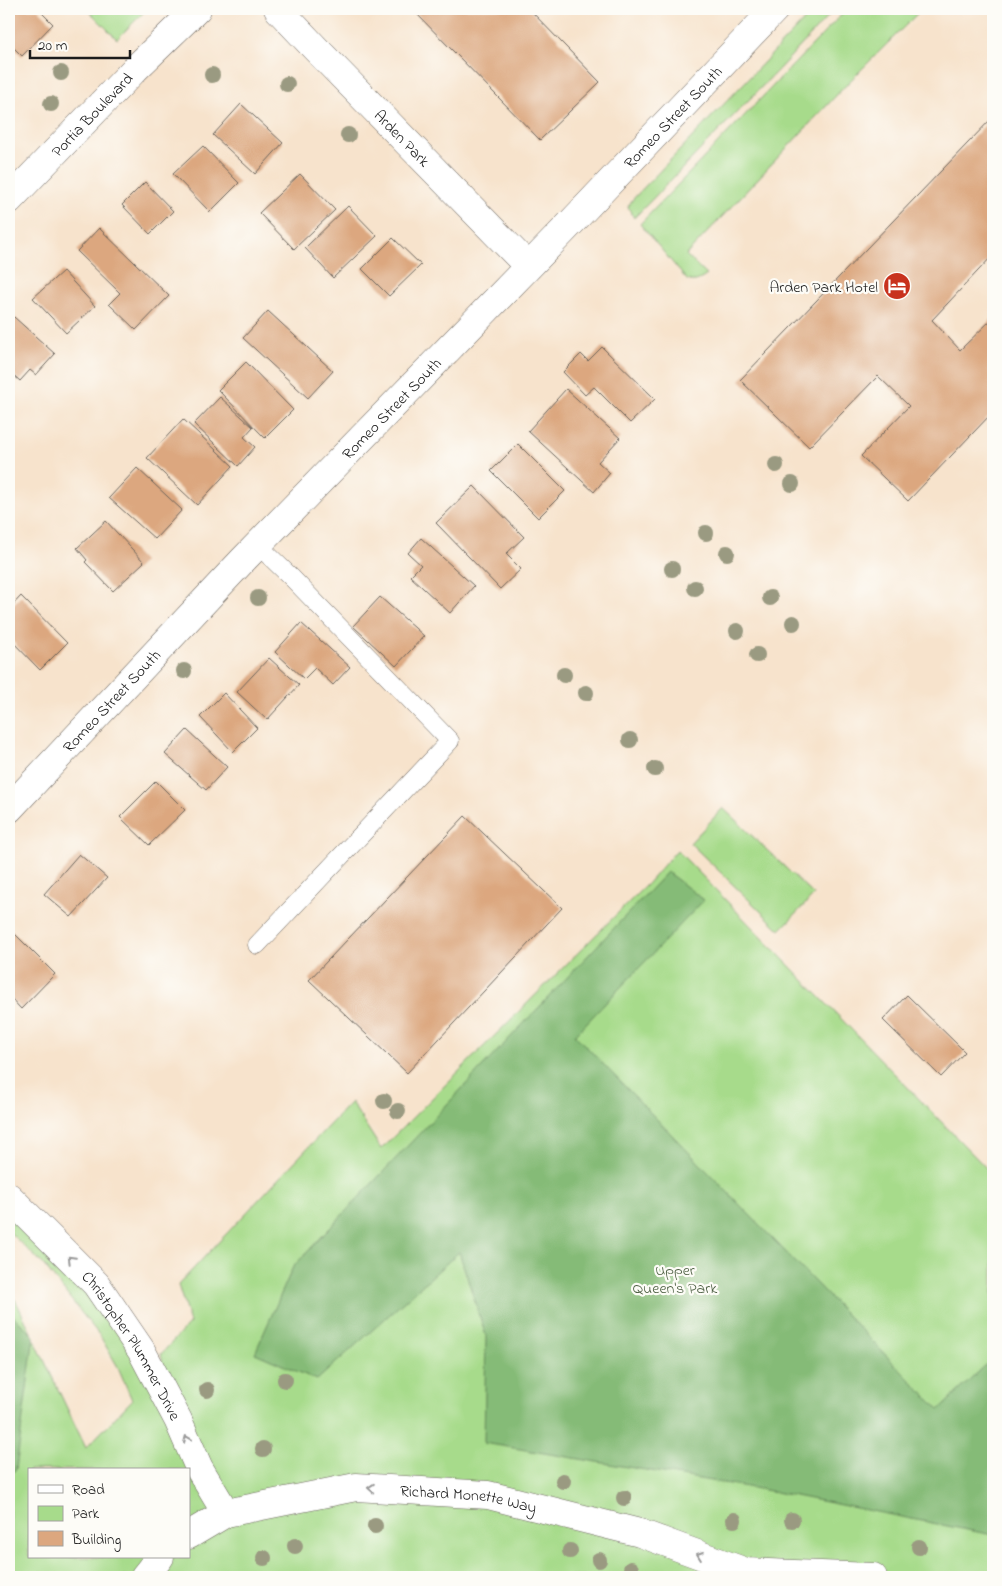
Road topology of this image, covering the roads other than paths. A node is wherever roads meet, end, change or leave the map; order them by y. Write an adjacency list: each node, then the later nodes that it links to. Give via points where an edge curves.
1 (196, 9): 4 (street, Portia Boulevard)
2 (278, 9): 5 (street, Arden Park)
3 (775, 9): 5 (street, Romeo Street South)
4 (9, 200)
5 (528, 266): 6 (street, Romeo Street South)
6 (258, 545): 7 (street, Romeo Street South); 8 (lane, via 450,741)
7 (9, 809)
8 (257, 945)
9 (9, 1197): 10 (street, Christopher Plummer Drive, one-way to 9, via 199,1468 141,1350 96,1284)
10 (226, 1513): 11 (street, Richard Monette Way); 13 (street, Richard Monette Way, one-way to 10, via 640,1533 488,1494 356,1487)
11 (190, 1534)
12 (159, 1558): 14 (street)
13 (749, 1574): 15 (street, Richard Monette Way)
14 (144, 1577)
15 (873, 1577)

